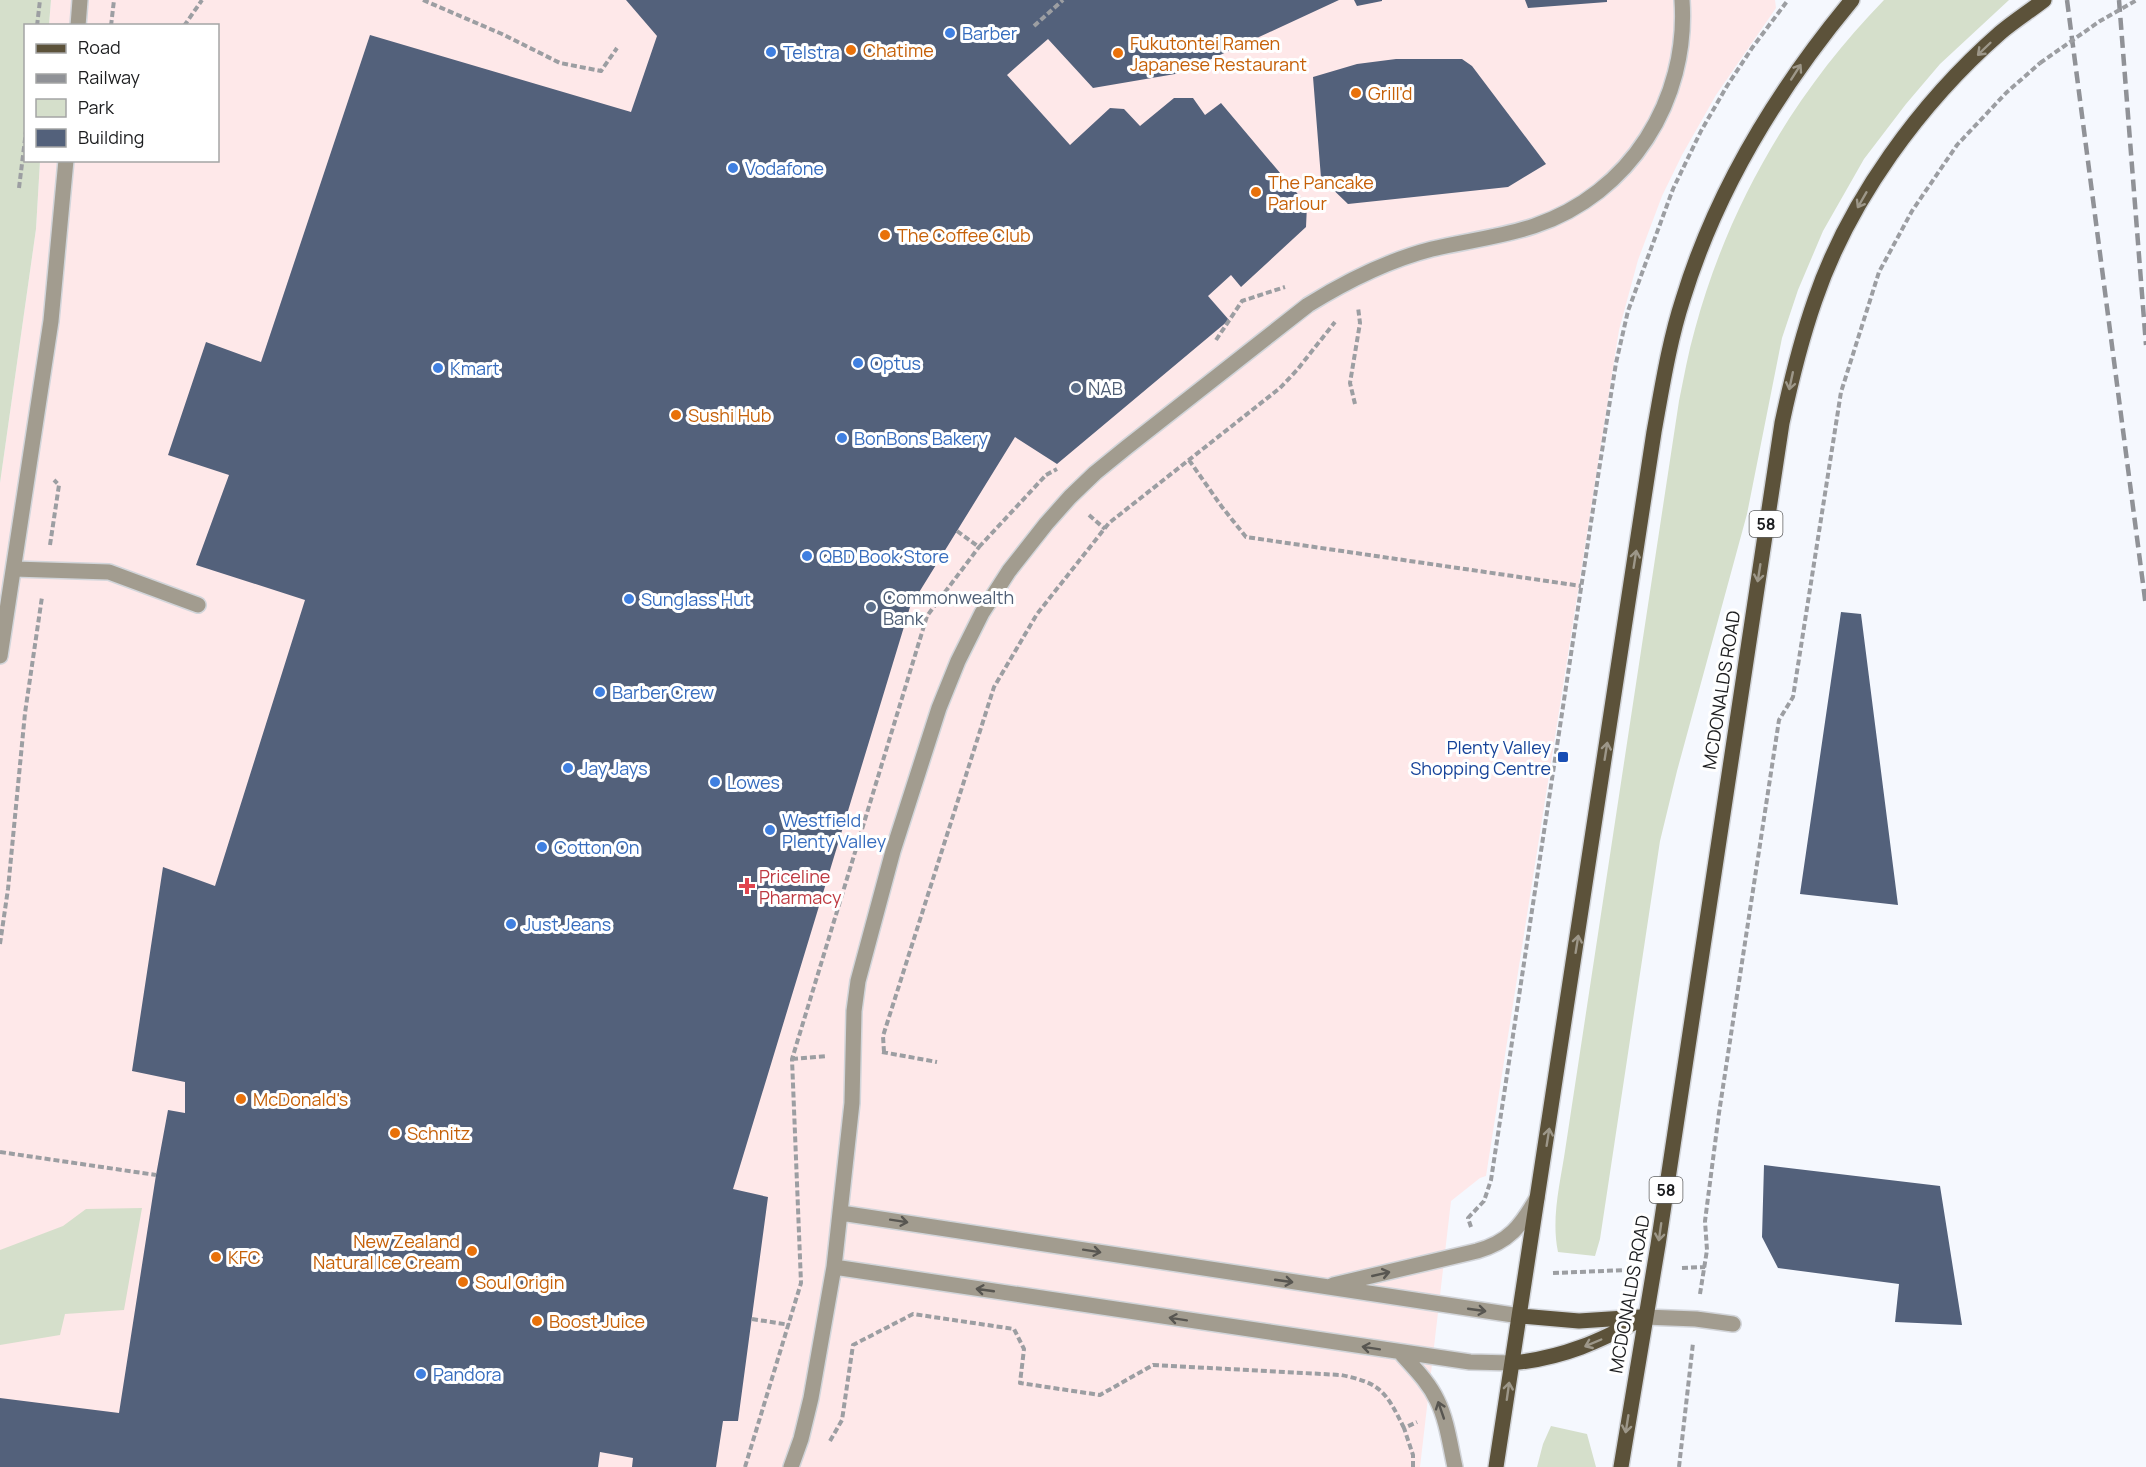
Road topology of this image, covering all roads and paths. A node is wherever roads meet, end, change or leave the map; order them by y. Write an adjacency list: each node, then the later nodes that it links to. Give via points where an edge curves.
1 (40, 0): 12 (path)
2 (80, 0): 13 (street)
3 (114, 0): 14 (path)
4 (202, 0): 15 (path)
5 (423, 0): 17 (path, via 560,63 601,71)
6 (1063, 0): 16 (path)
7 (1682, 0): 21 (street, via 1680,52 1670,94 1644,143 1600,190 1536,226 1430,250)
8 (1788, 0): 28 (path, via 1752,48 1701,131 1653,238 1628,311 1616,363)
9 (1852, 0): 34 (main road, one-way to 9, via 1654,432 1682,299 1733,175 1803,62)
10 (2044, 0): 39 (main road, MCDONALDS ROAD / 58, one-way to 39, via 2001,32 1953,78 1909,130 1840,238 1815,298 1782,423)
11 (2137, 0): 37 (path, bridge, via 2040,63 2006,93 1957,145 1912,211 1879,272 1841,392 1793,697 1779,720 1718,1124 1705,1221)
12 (37, 24)
13 (78, 24)
14 (111, 24)
15 (185, 24)
16 (1034, 26)
17 (617, 48)
18 (24, 147): 20 (path)
19 (66, 162): 27 (street, via 51,321)
20 (19, 188)
21 (1347, 284): 22 (path); 35 (street, via 1308,305 1095,473 1046,524 982,613 939,708 864,954 854,1011 852,1103)
22 (1358, 307): 23 (path); 25 (path, via 1360,323 1350,383)
23 (1349, 311)
24 (1340, 315): 26 (path, via 1280,388)
25 (1355, 404)
26 (1189, 460): 28 (path, via 1246,537); 31 (path, via 1109,523 1037,614 994,687 883,1036 884,1052)
27 (14, 569): 29 (street, via 109,572); 30 (street)
28 (1581, 586): 36 (path, via 1491,1180 1484,1201 1468,1218)
29 (198, 605)
30 (0, 656)
31 (938, 1062)
32 (0, 1152): 33 (path)
33 (156, 1175)
34 (1539, 1195): 36 (street, via 1514,1232); 40 (main road)
35 (841, 1213): 38 (street); 41 (street, one-way to 41)
36 (1477, 1251): 41 (street, one-way to 36)
37 (1705, 1267): 39 (path); 45 (path)
38 (834, 1268): 48 (street, one-way to 38); 53 (street, via 811,1398)
39 (1654, 1269): 40 (path); 43 (main road, MCDONALDS ROAD / 58)
40 (1527, 1275): 42 (main road)
41 (1324, 1287): 42 (street, one-way to 42)
42 (1520, 1316): 43 (main road, via 1579,1321); 49 (main road)
43 (1646, 1317): 45 (street); 49 (main road, one-way to 49, via 1564,1354); 57 (main road, MCDONALDS ROAD / 58, one-way to 57)
44 (752, 1318): 47 (path)
45 (1696, 1319): 46 (street); 58 (path)
46 (1733, 1324)
47 (790, 1325)
48 (1400, 1352): 49 (street, via 1470,1362); 50 (street, one-way to 48, via 1429,1386)
49 (1512, 1363): 56 (main road, one-way to 49)
50 (1442, 1412): 51 (path); 55 (street)
51 (1404, 1428): 52 (path, via 1378,1387 1341,1376 1153,1365 1100,1395 1020,1383 1024,1349 1014,1329 913,1314 854,1345 842,1420); 54 (path)
52 (829, 1444)
53 (791, 1467)
54 (1413, 1467)
55 (1455, 1467)
56 (1496, 1467)
57 (1621, 1467)
58 (1679, 1467)

